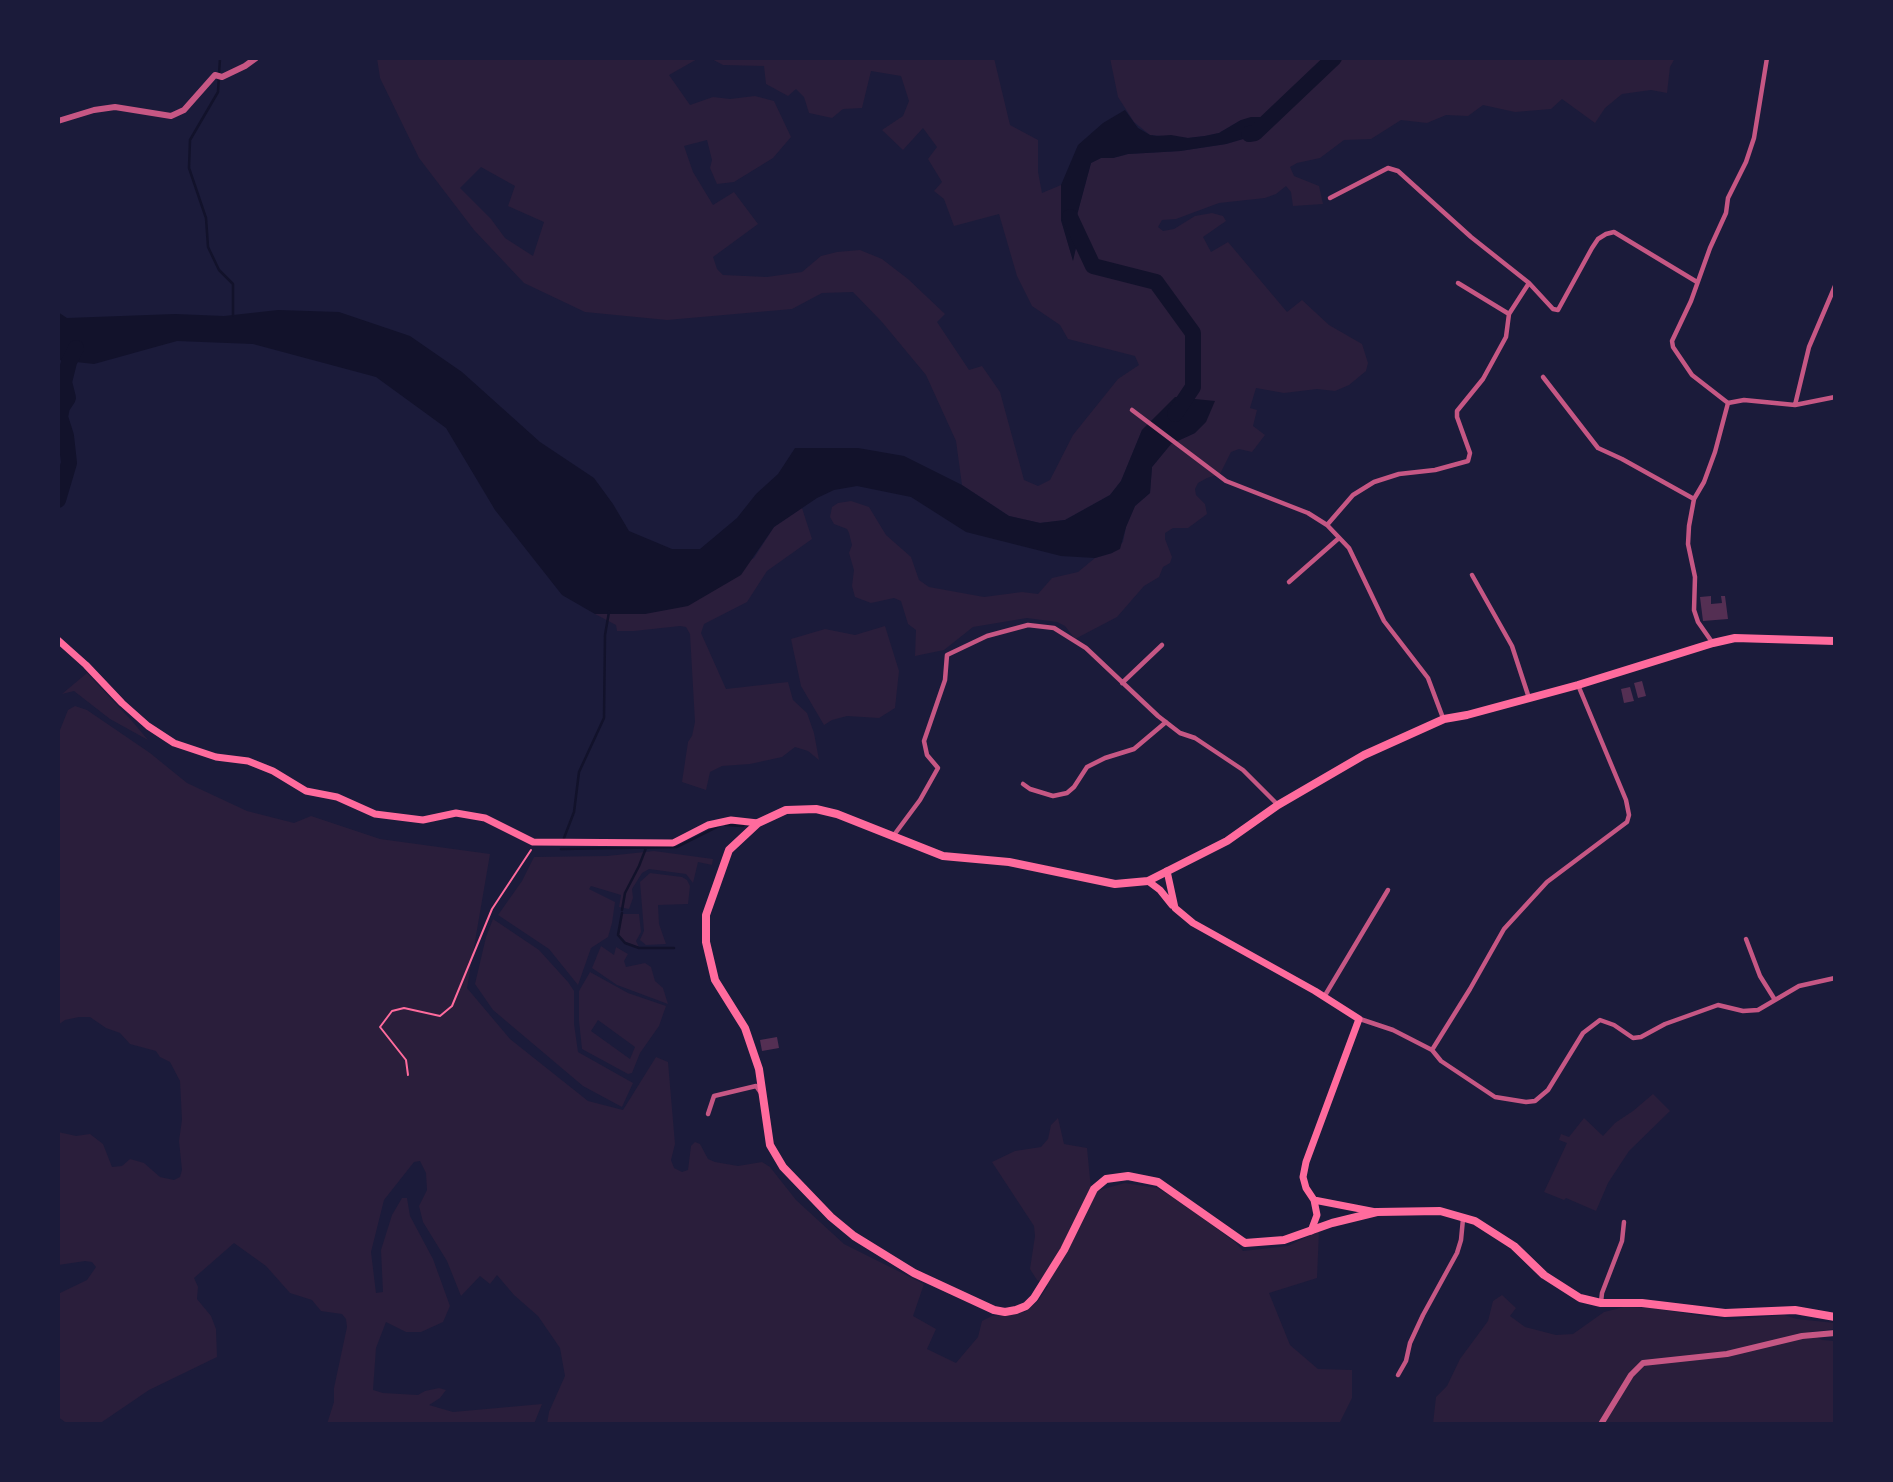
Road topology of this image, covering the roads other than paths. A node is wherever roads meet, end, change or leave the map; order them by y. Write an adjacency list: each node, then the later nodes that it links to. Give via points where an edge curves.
1 (256, 58): 3 (street, via 218,76 184,110 171,116 115,107)
2 (1767, 58): 5 (street, via 1754,138)
3 (58, 121)
4 (1330, 198): 7 (street, via 1394,169)
5 (1698, 282): 7 (street, via 1614,232 1592,247 1558,310); 12 (street, via 1673,347 1692,375)
6 (1458, 283): 9 (street)
7 (1529, 283): 9 (street)
8 (1835, 286): 13 (street, via 1809,347)
9 (1509, 314): 16 (street, via 1506,337 1483,379 1457,411 1470,453 1468,461 1374,482 1353,495)
10 (1544, 377): 15 (street, via 1598,448)
11 (1835, 397): 13 (street)
12 (1728, 403): 13 (street); 15 (street, via 1715,452)
13 (1795, 405)
14 (1132, 410): 16 (street, via 1226,481 1297,508)
15 (1694, 499): 22 (street, via 1688,544 1695,577 1693,599 1698,622)
16 (1326, 525): 17 (street)
17 (1339, 538): 19 (street); 27 (street, via 1360,566 1384,621 1428,678)
18 (1472, 575): 26 (street, via 1513,646)
19 (1289, 582)
20 (58, 640): 31 (main road, via 122,704 174,743 216,757 248,761 306,791 337,797 375,814 423,820 456,813 485,818 533,842 673,843 708,825 731,820)
21 (1835, 641): 22 (main road, via 1735,638)
22 (1713, 643): 25 (main road)
23 (1162, 645): 24 (street)
24 (1122, 684): 28 (street); 32 (street, via 1086,648 1054,628 1028,625 988,636 947,655 945,680 924,741 927,755 938,768)
25 (1578, 685): 26 (main road); 42 (street, via 1626,800 1627,822 1547,882 1504,929)
26 (1529, 698): 27 (main road)
27 (1444, 719): 30 (main road, via 1364,755)
28 (1166, 722): 29 (street, via 1134,749 1087,767 1068,793 1053,796); 30 (street, via 1243,771)
29 (1023, 784)
30 (1278, 805): 33 (main road, via 1227,841)
31 (758, 823): 32 (main road, via 786,810 816,809); 43 (main road, via 729,850 706,915 706,942 715,980 745,1028)
32 (894, 835): 34 (main road, via 943,856 1009,862 1115,884)
33 (1167, 871): 34 (main road); 36 (main road)
34 (1148, 881): 36 (main road)
35 (1388, 890): 39 (street)
36 (1175, 908): 39 (main road, via 1193,923)
37 (1746, 939): 40 (street)
38 (1835, 978): 40 (street, via 1799,986)
39 (1324, 997): 41 (main road)
40 (1775, 1000): 42 (street, via 1744,1012 1718,1005 1633,1038 1600,1020 1583,1033 1553,1083 1535,1101 1495,1097)
41 (1359, 1019): 42 (street); 45 (main road, via 1303,1171 1304,1184)
42 (1432, 1050)
43 (764, 1096): 44 (street, via 757,1086 714,1096); 49 (main road, via 773,1153 831,1217 914,1273 994,1310 1016,1310 1034,1298 1094,1189 1106,1179 1128,1176 1158,1182 1245,1243 1284,1240)
44 (708, 1114)
45 (1314, 1200): 46 (main road); 49 (main road, via 1317,1215)
46 (1377, 1212): 47 (main road, via 1440,1212); 49 (main road)
47 (1464, 1218): 50 (main road, via 1514,1246 1544,1275 1580,1298); 53 (street, via 1457,1253 1423,1315)
48 (1623, 1222): 50 (street, via 1622,1241)
49 (1311, 1231)
50 (1601, 1303): 51 (main road, via 1725,1313 1795,1310)
51 (1834, 1316)
52 (1835, 1334): 54 (street, via 1802,1336 1727,1354 1643,1363 1631,1374)
53 (1398, 1375)
54 (1601, 1424)

